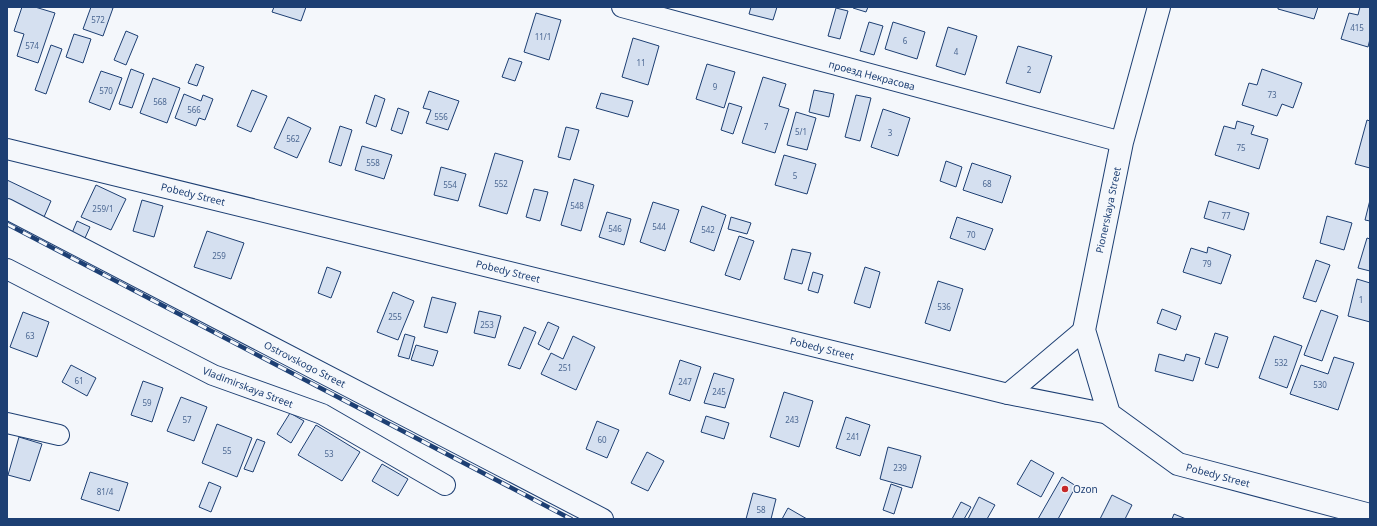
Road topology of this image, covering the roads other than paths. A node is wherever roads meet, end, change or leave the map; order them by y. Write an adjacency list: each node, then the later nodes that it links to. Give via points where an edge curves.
1 (622, 7): 3 (street, проезд Некрасова)
2 (1159, 7): 3 (street, Pionerskaya Street)
3 (1122, 142): 7 (street, Pionerskaya Street)
4 (7, 149): 8 (street, Pobedy Street)
5 (7, 209): 14 (street, Ostrovskogo Street)
6 (7, 268): 12 (street, Vladimirskaya Street, via 213,376 322,414)
7 (1084, 330): 8 (street); 9 (street, Pionerskaya Street)
8 (1008, 394): 9 (street, Pobedy Street)
9 (1109, 414): 13 (street, Pobedy Street, via 1178,464)
10 (7, 423): 11 (street)
11 (59, 435)
12 (445, 485)
13 (1370, 515)
14 (603, 519)

